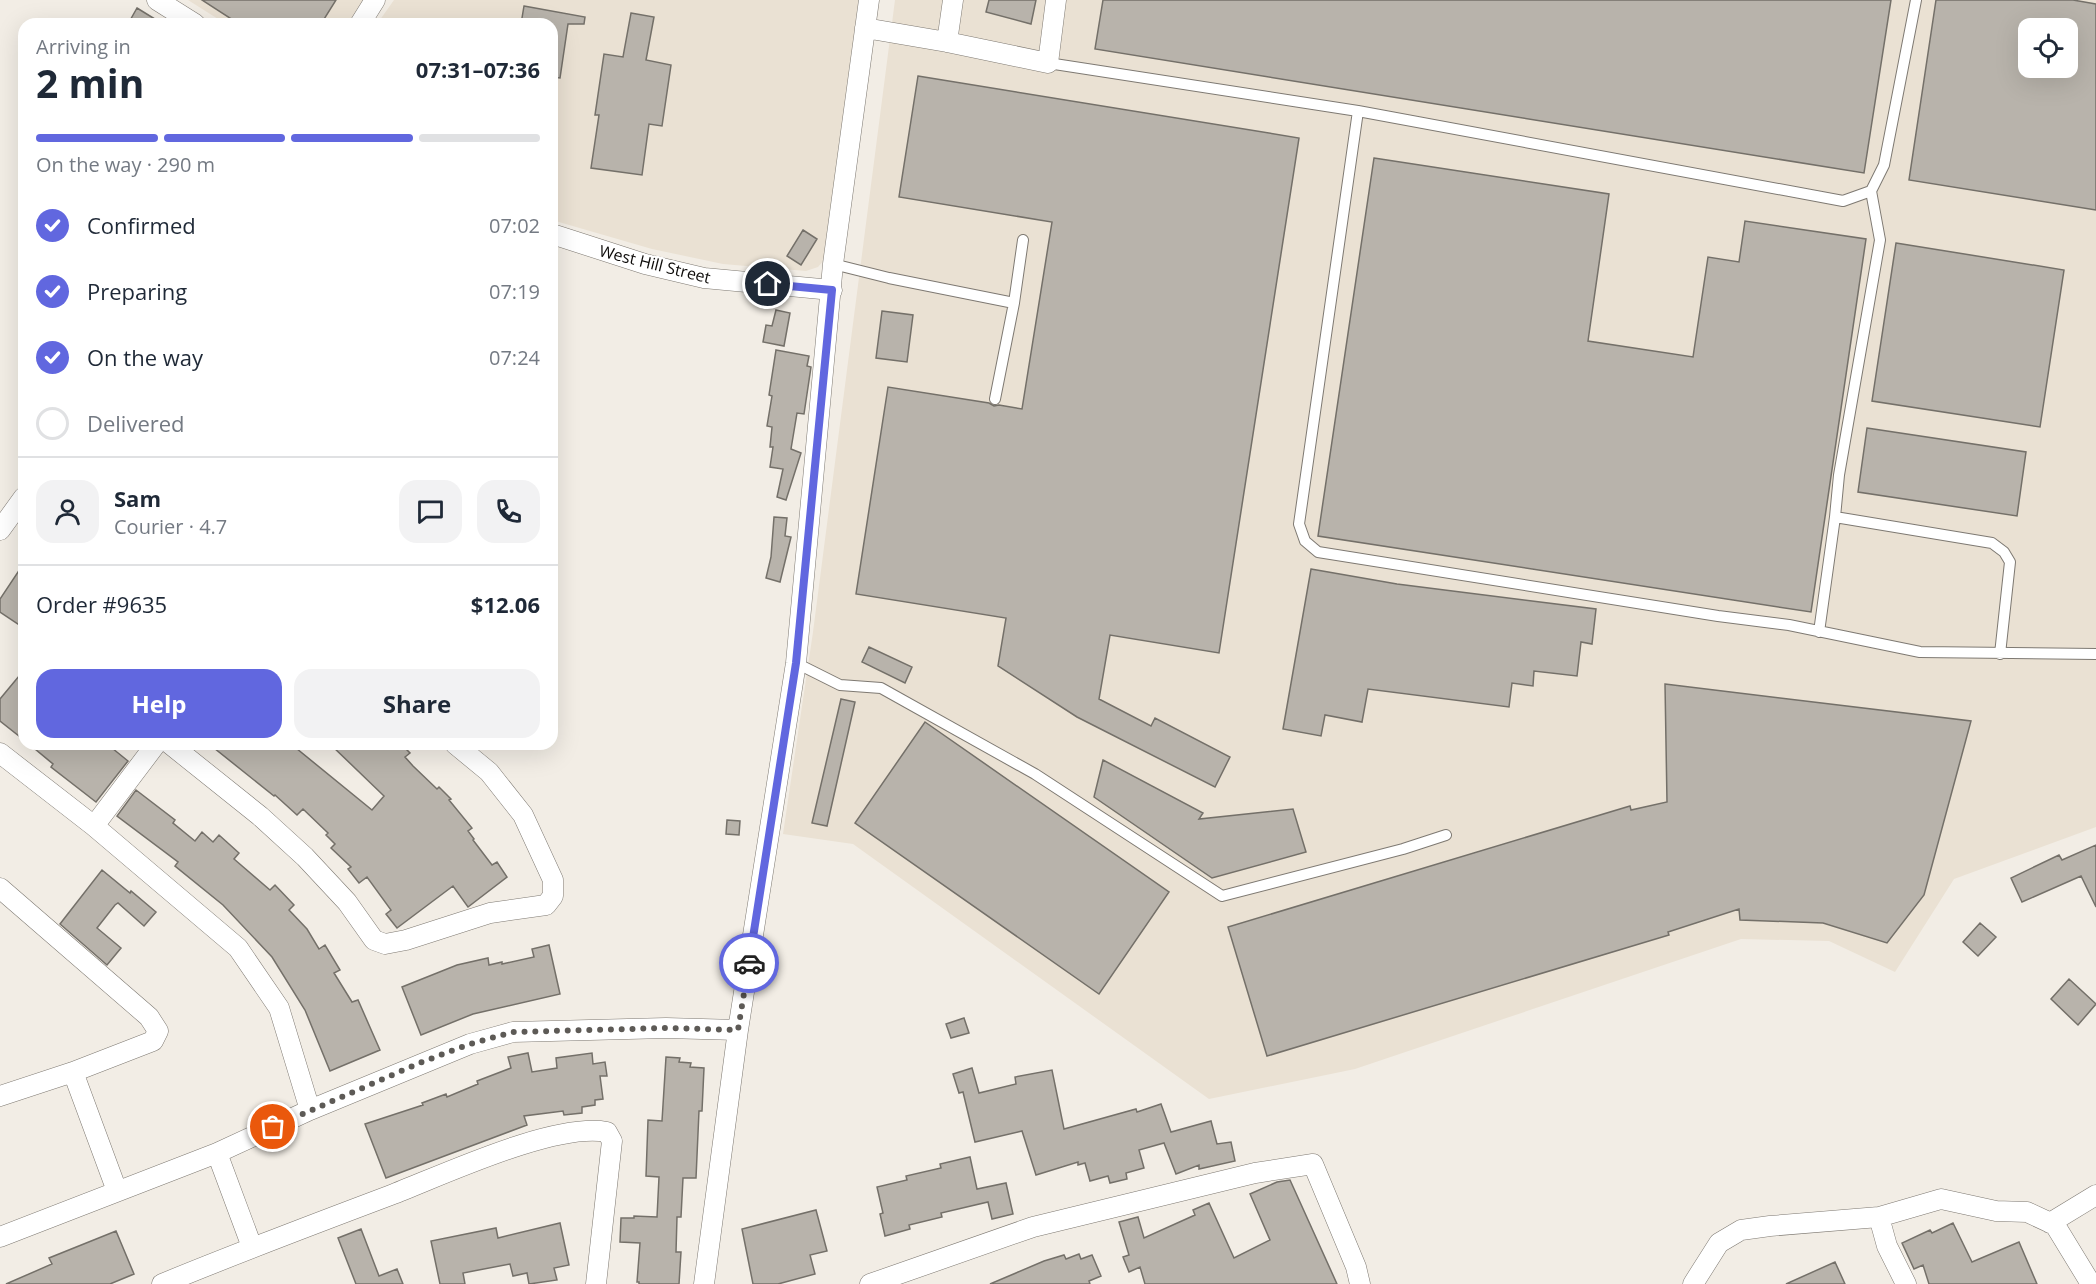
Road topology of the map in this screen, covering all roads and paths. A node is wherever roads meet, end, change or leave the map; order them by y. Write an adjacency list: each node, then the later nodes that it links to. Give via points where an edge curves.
1 (157, 0): 7 (street)
2 (375, 0): 8 (street)
3 (869, 0): 9 (street)
4 (953, 0): 10 (street)
5 (1056, 0): 11 (street)
6 (1916, 0): 13 (lane, via 1884,165)
7 (186, 18)
8 (364, 18)
9 (865, 28): 10 (street); 16 (street)
10 (947, 42): 11 (street)
11 (1048, 63): 12 (lane)
12 (1358, 111): 13 (lane, via 1843,201); 23 (lane, via 1299,524 1305,541 1318,552)
13 (1871, 191): 21 (lane, via 1880,240)
14 (558, 236): 17 (street, West Hill Street, via 704,278)
15 (1023, 240): 18 (lane)
16 (833, 264): 17 (street); 18 (lane)
17 (832, 290): 26 (street)
18 (1014, 303): 19 (lane)
19 (995, 399)
20 (18, 505): 22 (street)
21 (1834, 517): 23 (lane); 24 (lane, via 1992,543 2004,552 2010,562)
22 (0, 530)
23 (1819, 632): 24 (lane, via 1920,652)
24 (2000, 654): 25 (lane)
25 (2096, 654)
26 (796, 663): 32 (lane, via 840,686 881,688 1035,774 1222,896); 34 (street)
27 (151, 750): 31 (street)
28 (178, 750): 29 (street, via 305,857 374,940 385,944 490,913 546,905 553,896 553,880 522,815 489,772)
29 (462, 750)
30 (0, 753): 31 (street)
31 (94, 826): 37 (street, via 238,948 279,1008)
32 (1446, 836)
33 (0, 888): 35 (street, via 149,1017 158,1031 153,1041)
34 (738, 1030): 37 (street, via 513,1032 441,1055); 47 (street)
35 (73, 1072): 36 (street); 39 (street)
36 (0, 1096)
37 (310, 1110): 38 (street)
38 (217, 1153): 39 (street); 44 (street)
39 (117, 1191): 43 (street)
40 (2096, 1195): 42 (street)
41 (1879, 1217): 42 (street, via 1941,1199 1996,1211 2027,1212); 50 (street, via 1741,1230 1719,1243); 51 (street, via 1887,1246)
42 (2050, 1223): 52 (street, via 2055,1225)
43 (0, 1237)
44 (252, 1247): 45 (street); 46 (street, via 495,1155 547,1137 592,1129 607,1132 612,1141)
45 (162, 1284)
46 (596, 1284)
47 (704, 1284)
48 (870, 1284): 49 (street, via 1033,1227 1255,1173 1313,1164)
49 (1360, 1284)
50 (1692, 1284)
51 (1906, 1284)
52 (2091, 1284)

